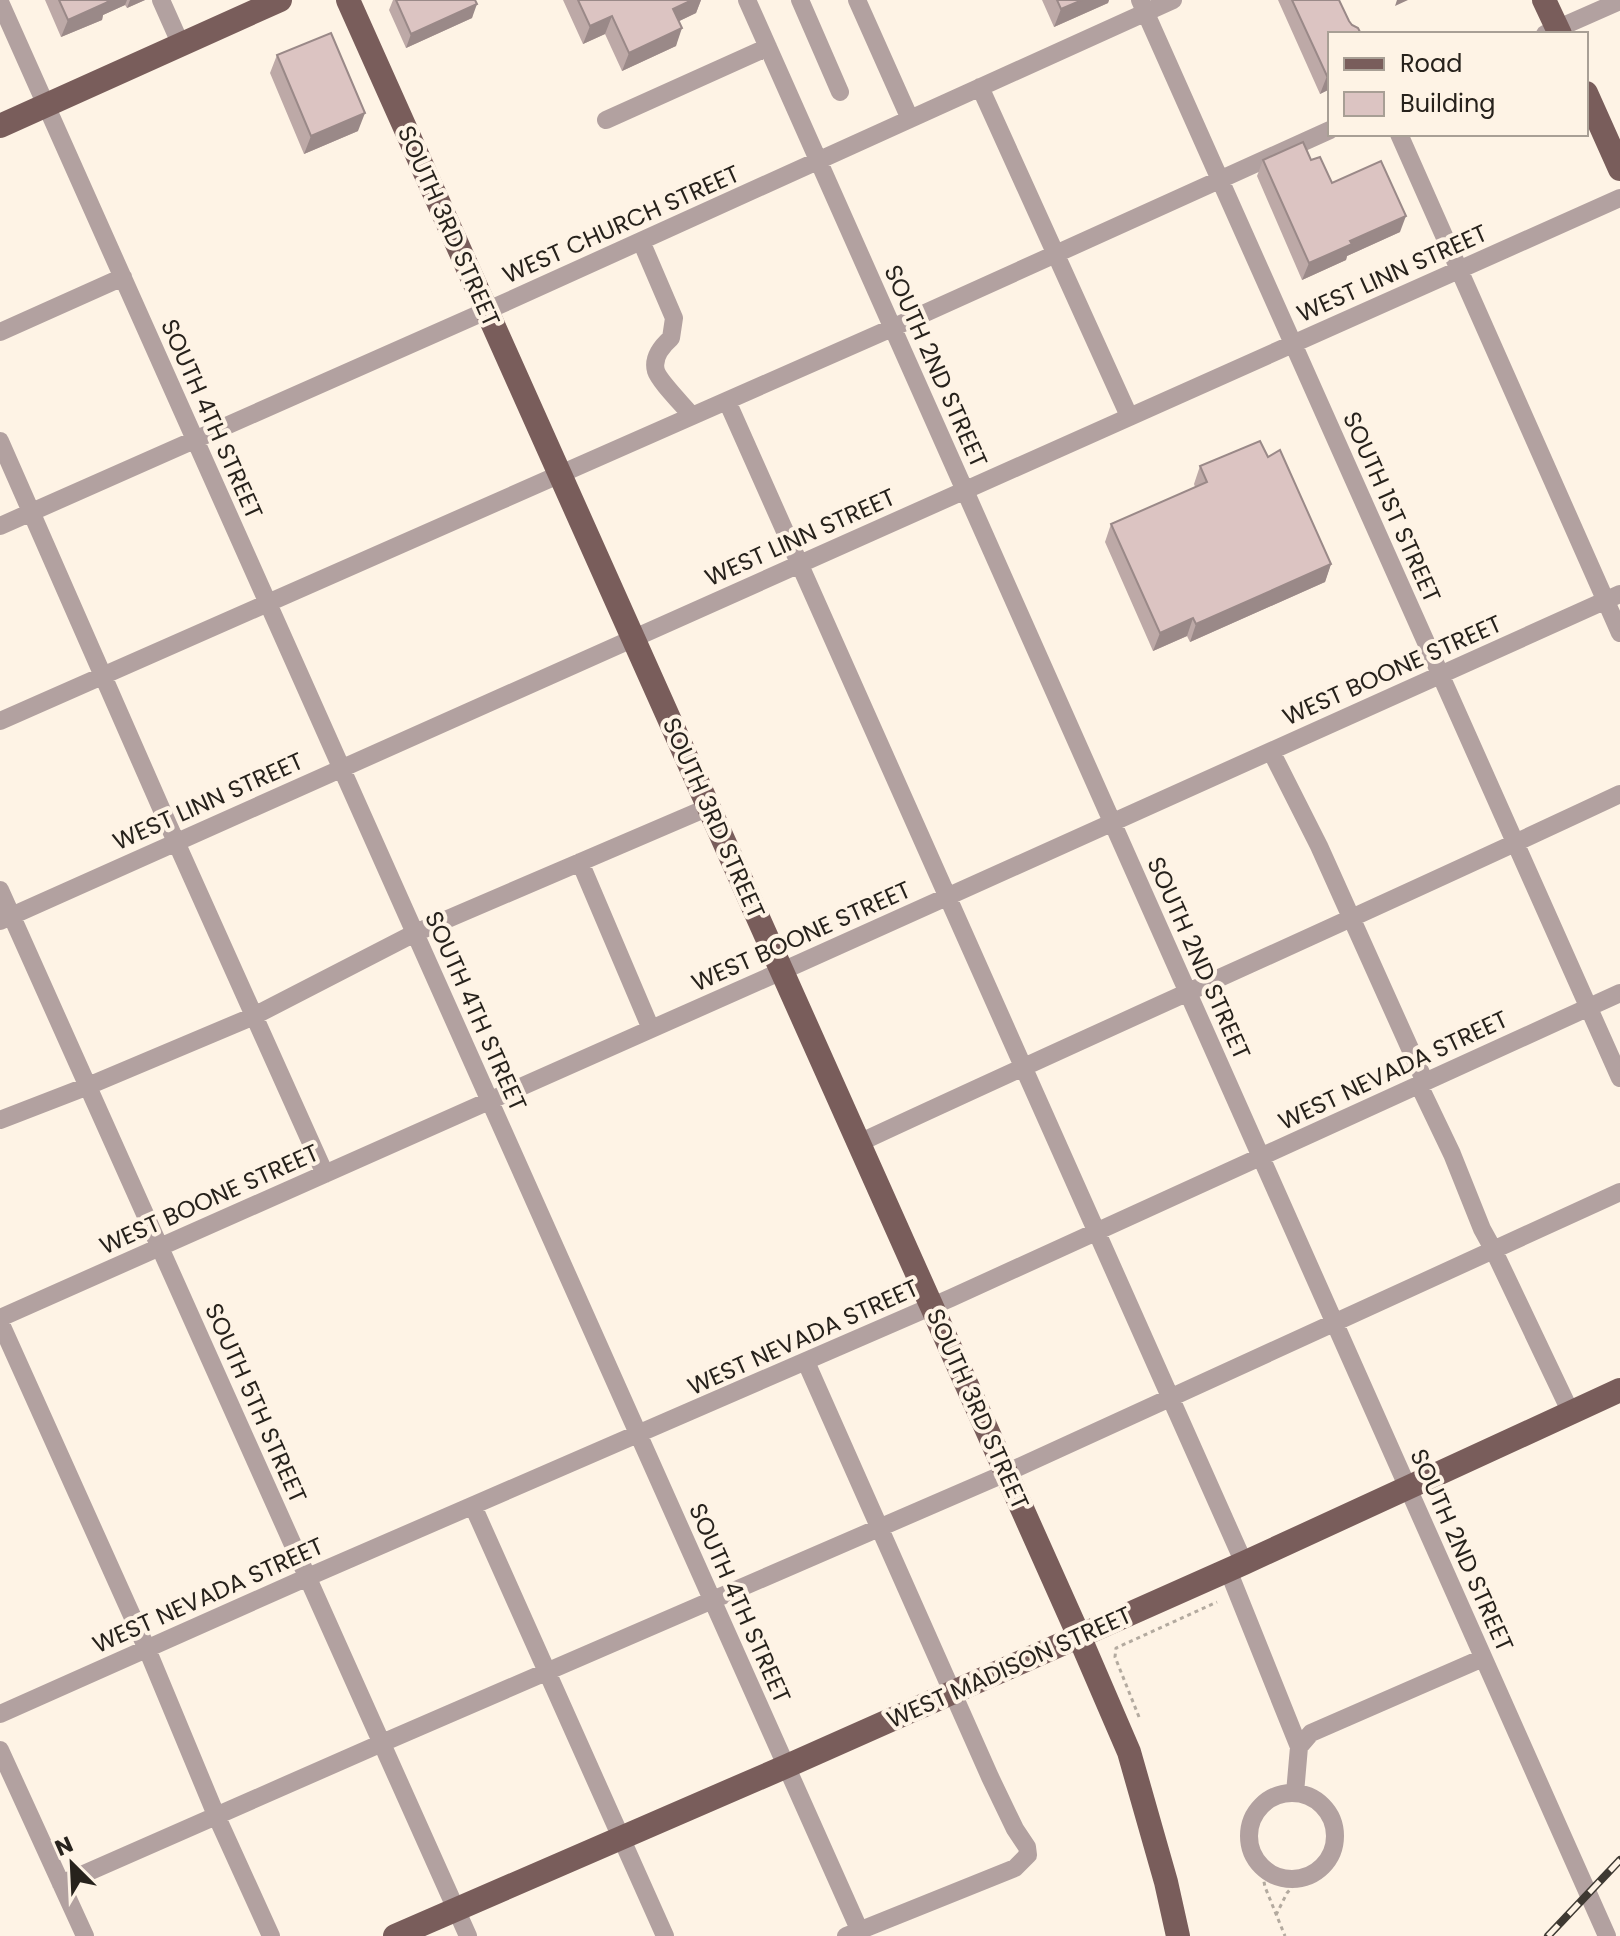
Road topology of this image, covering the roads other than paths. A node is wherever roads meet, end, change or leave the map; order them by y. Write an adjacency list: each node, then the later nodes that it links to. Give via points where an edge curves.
1 (161, 0): 13 (street)
2 (280, 0): 13 (main road)
3 (348, 0): 32 (main road, SOUTH 3RD STREET)
4 (747, 0): 14 (street, SOUTH 2ND STREET)
5 (800, 0): 16 (street)
6 (857, 0): 19 (street)
7 (1173, 0): 11 (street, WEST CHURCH STREET)
8 (1544, 0): 12 (main road)
9 (1620, 1): 12 (street)
10 (0, 2): 18 (street, SOUTH 4TH STREET)
11 (1143, 6): 15 (street, WEST CHURCH STREET); 26 (street, SOUTH 1ST STREET)
12 (1554, 32)
13 (181, 45): 18 (main road)
14 (768, 47): 20 (street); 24 (street, SOUTH 2ND STREET)
15 (980, 87): 19 (street, WEST CHURCH STREET); 29 (street)
16 (840, 92)
17 (1588, 97): 25 (main road)
18 (46, 105): 21 (main road); 31 (street, SOUTH 4TH STREET)
19 (910, 119): 24 (street, WEST CHURCH STREET)
20 (606, 120)
21 (0, 126)
22 (1328, 131): 26 (street)
23 (1400, 136): 30 (street)
24 (818, 161): 28 (street, WEST CHURCH STREET); 33 (street, SOUTH 2ND STREET)
25 (1620, 169)
26 (1219, 179): 29 (street); 35 (street, SOUTH 1ST STREET)
27 (1620, 198): 30 (street, WEST LINN STREET)
28 (641, 241): 32 (street, WEST CHURCH STREET); 37 (street, via 674,318 671,338 656,356 656,371)
29 (1055, 253): 33 (street); 38 (street)
30 (1459, 269): 35 (street, WEST LINN STREET); 46 (street)
31 (123, 277): 34 (street); 39 (street, SOUTH 4TH STREET)
32 (487, 311): 39 (street, WEST CHURCH STREET); 41 (main road, SOUTH 3RD STREET)
33 (892, 328): 36 (street); 42 (street, SOUTH 2ND STREET)
34 (0, 332)
35 (1292, 343): 38 (street, WEST LINN STREET); 50 (street, SOUTH 1ST STREET)
36 (727, 401): 37 (street); 45 (street)
37 (692, 416): 41 (street)
38 (1129, 416): 42 (street, WEST LINN STREET)
39 (195, 439): 43 (street, WEST CHURCH STREET); 47 (street, SOUTH 4TH STREET)
40 (0, 441): 43 (street)
41 (560, 474): 47 (street); 49 (main road, SOUTH 3RD STREET)
42 (964, 489): 45 (street, WEST LINN STREET); 57 (street, SOUTH 2ND STREET)
43 (31, 512): 44 (street, WEST CHURCH STREET); 51 (street)
44 (0, 526)
45 (799, 563): 49 (street, WEST LINN STREET); 62 (street)
46 (1613, 598): 48 (street); 50 (street, WEST BOONE STREET)
47 (269, 604): 51 (street); 54 (street, SOUTH 4TH STREET)
48 (1620, 633)
49 (633, 638): 54 (street, WEST LINN STREET); 56 (main road, SOUTH 3RD STREET)
50 (1440, 675): 53 (street, WEST BOONE STREET); 59 (street, SOUTH 1ST STREET)
51 (103, 676): 52 (street); 58 (street)
52 (0, 721)
53 (1271, 751): 57 (street, WEST BOONE STREET); 63 (street)
54 (342, 768): 58 (street, WEST LINN STREET); 65 (street, SOUTH 4TH STREET)
55 (1620, 794): 59 (street)
56 (709, 807): 60 (street); 66 (main road, SOUTH 3RD STREET)
57 (1112, 823): 62 (street, WEST BOONE STREET); 67 (street, SOUTH 2ND STREET)
58 (176, 842): 64 (street, WEST LINN STREET); 70 (street)
59 (1515, 843): 63 (street); 69 (street, SOUTH 1ST STREET)
60 (580, 862): 65 (street); 71 (street)
61 (0, 890): 64 (street, SOUTH 5TH STREET)
62 (948, 897): 66 (street, WEST BOONE STREET); 72 (street)
63 (1352, 917): 67 (street); 74 (street)
64 (6, 918): 75 (street, SOUTH 5TH STREET)
65 (415, 933): 70 (street); 76 (street, SOUTH 4TH STREET)
66 (782, 971): 71 (street, WEST BOONE STREET); 78 (main road, SOUTH 3RD STREET)
67 (1187, 991): 72 (street); 79 (street, SOUTH 2ND STREET)
68 (1620, 993): 69 (street, WEST NEVADA STREET)
69 (1588, 1007): 73 (street, SOUTH 1ST STREET); 74 (street, WEST NEVADA STREET)
70 (254, 1016): 75 (street); 80 (street)
71 (651, 1029): 76 (street, WEST BOONE STREET)
72 (1023, 1067): 78 (street); 82 (street)
73 (1620, 1078)
74 (1422, 1084): 79 (street, WEST NEVADA STREET); 84 (street)
75 (88, 1086): 77 (street); 83 (street, SOUTH 5TH STREET)
76 (490, 1100): 80 (street, WEST BOONE STREET); 92 (street, SOUTH 4TH STREET)
77 (0, 1120)
78 (859, 1143): 85 (main road, SOUTH 3RD STREET)
79 (1261, 1157): 82 (street, WEST NEVADA STREET); 87 (street, SOUTH 2ND STREET)
80 (325, 1174): 83 (street, WEST BOONE STREET)
81 (1620, 1192): 84 (street)
82 (1097, 1232): 85 (street, WEST NEVADA STREET); 90 (street)
83 (160, 1247): 86 (street, WEST BOONE STREET); 98 (street, SOUTH 5TH STREET)
84 (1493, 1249): 87 (street); 91 (street)
85 (932, 1306): 88 (street, WEST NEVADA STREET); 93 (main road, SOUTH 3RD STREET)
86 (0, 1320): 101 (street)
87 (1334, 1322): 90 (street); 94 (street, SOUTH 2ND STREET)
88 (806, 1362): 92 (street, WEST NEVADA STREET); 96 (street)
89 (1620, 1390): 91 (main road, WEST MADISON STREET)
90 (1171, 1397): 93 (street); 97 (street)
91 (1571, 1413): 94 (main road, WEST MADISON STREET)
92 (639, 1435): 95 (street, WEST NEVADA STREET); 99 (street, SOUTH 4TH STREET)
93 (1006, 1473): 96 (street); 100 (main road, SOUTH 3RD STREET)
94 (1408, 1488): 97 (main road, WEST MADISON STREET); 102 (street, SOUTH 2ND STREET)
95 (473, 1506): 98 (street, WEST NEVADA STREET); 103 (street)
96 (878, 1528): 99 (street); 104 (street)
97 (1236, 1566): 100 (main road, WEST MADISON STREET); 107 (street)
98 (308, 1577): 101 (street, WEST NEVADA STREET); 106 (street, SOUTH 5TH STREET)
99 (712, 1600): 103 (street); 109 (street, SOUTH 4TH STREET)
100 (1079, 1636): 104 (main road, WEST MADISON STREET); 121 (main road, SOUTH 3RD STREET, via 1129,1752)
101 (147, 1649): 105 (street, WEST NEVADA STREET); 111 (street)
102 (1483, 1658): 107 (street, via 1311,1733); 122 (street, SOUTH 2ND STREET)
103 (547, 1672): 106 (street); 112 (street)
104 (952, 1693): 109 (main road, WEST MADISON STREET); 115 (street, via 1028,1855 1015,1868)
105 (0, 1714)
106 (382, 1743): 111 (street); 114 (street, SOUTH 5TH STREET)
107 (1299, 1747): 110 (street)
108 (0, 1753): 113 (street)
109 (787, 1766): 112 (main road, WEST MADISON STREET); 115 (street, SOUTH 4TH STREET)
110 (1295, 1793): 110 (street, via 1315,1799 1329,1814 1335,1834 1331,1854 1318,1871 1299,1879 1278,1877 1261,1866 1250,1849 1249,1827 1258,1809 1274,1796)
111 (216, 1815): 113 (street); 117 (street)
112 (620, 1838): 114 (main road, WEST MADISON STREET); 120 (street)
113 (61, 1884): 116 (street)
114 (456, 1909): 118 (main road, WEST MADISON STREET); 119 (street, SOUTH 5TH STREET)
115 (856, 1934)
116 (85, 1936)
117 (271, 1936)
118 (395, 1936)
119 (468, 1936)
120 (665, 1936)
121 (1178, 1936)
122 (1607, 1936)

